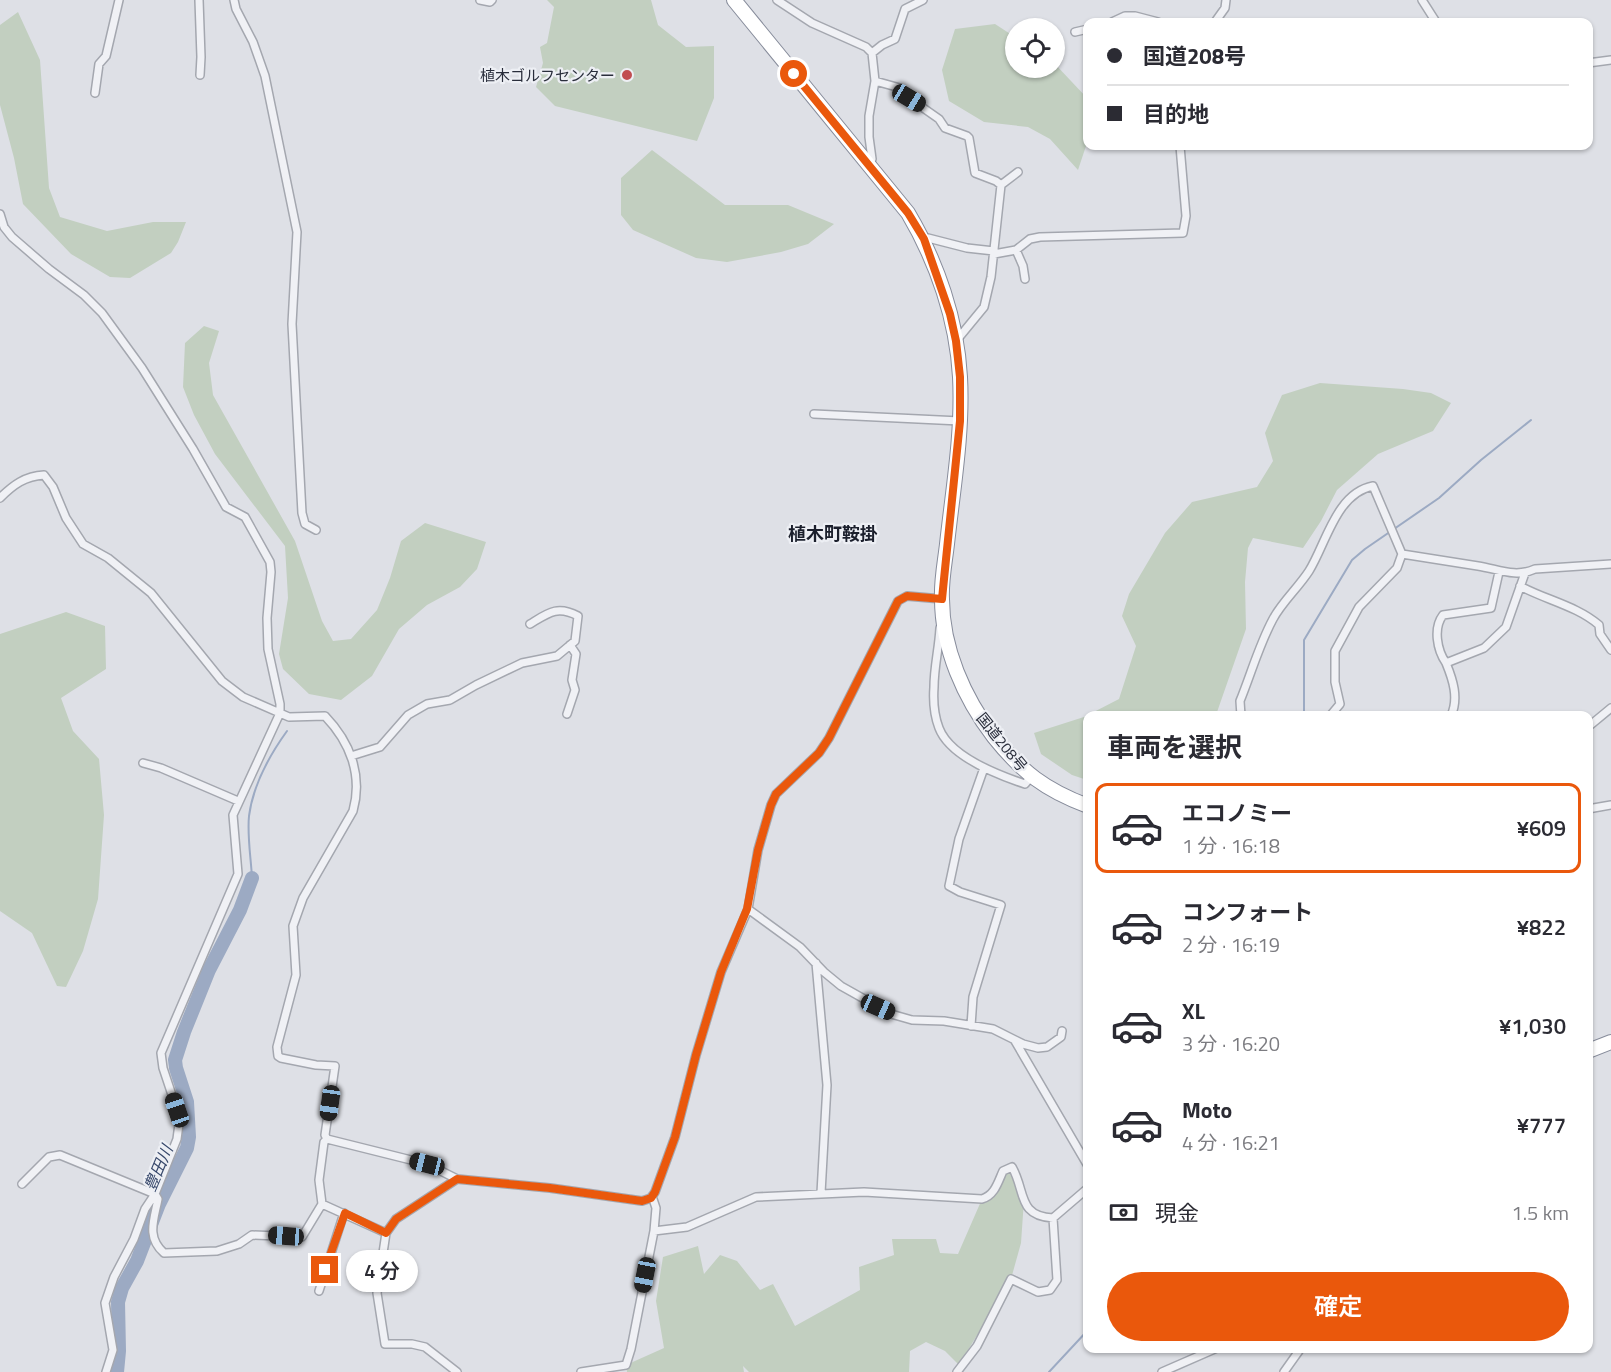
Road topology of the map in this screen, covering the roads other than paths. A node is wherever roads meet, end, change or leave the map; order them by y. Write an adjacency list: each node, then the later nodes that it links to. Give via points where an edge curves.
1 (119, 0): 22 (street)
2 (199, 0): 20 (street)
3 (234, 0): 36 (street, via 266,76 297,232 292,324 303,519)
4 (480, 0): 5 (street)
5 (492, 0)
6 (734, 0): 24 (highway, 国道208号)
7 (777, 0): 17 (street, via 812,23)
8 (922, 0): 17 (street, via 905,9 895,39)
9 (1226, 0): 13 (street)
10 (1422, 0): 14 (street)
11 (1121, 18): 12 (street)
12 (1143, 18)
13 (1218, 18)
14 (1434, 18)
15 (1083, 30): 16 (street)
16 (1076, 32)
17 (872, 53): 21 (street)
18 (1611, 60): 19 (street)
19 (1593, 62)
20 (200, 75)
21 (874, 81): 24 (street, via 869,116 872,159); 26 (street, via 900,88 945,128 967,136 975,173)
22 (94, 93)
23 (1180, 150): 29 (street, via 1186,216 1183,233 1040,237 1030,239)
24 (868, 166): 28 (highway, 国道208号, via 908,213)
25 (1018, 172): 26 (street)
26 (1001, 185): 30 (street)
27 (0, 214): 51 (street, via 12,237 102,313 148,378 226,507 245,517 257,538 270,562 268,649)
28 (924, 239): 30 (street); 32 (highway, 国道208号)
29 (1016, 250): 30 (street); 31 (street)
30 (994, 252): 32 (street, via 984,308)
31 (1025, 279)
32 (956, 341): 34 (highway, 国道208号)
33 (814, 414): 34 (street)
34 (960, 421): 42 (highway, 国道208号)
35 (0, 498): 51 (street, via 22,480 44,475 83,544 108,558 152,593 222,681)
36 (316, 530)
37 (1402, 554): 39 (street); 48 (street, via 1373,486 1363,488 1341,508 1309,571 1274,616 1240,701); 49 (street, via 1397,568 1359,607 1335,651 1340,704)
38 (1611, 564): 40 (street, via 1534,569)
39 (1498, 572): 40 (street); 46 (street, via 1491,608 1443,615 1439,620 1439,653)
40 (1525, 573): 41 (street)
41 (1520, 586): 45 (street, via 1587,615 1599,626); 46 (street, via 1506,627 1484,648)
42 (942, 599): 56 (street, via 933,687 939,730 960,752); 57 (highway, 国道208号, via 948,644 967,695 995,738); 62 (street, via 907,596 898,601 824,746 776,794 758,850)
43 (530, 624): 44 (street, via 549,612 566,610 578,616 575,642)
44 (570, 645): 52 (street, via 576,654 572,680 575,690); 54 (street, via 557,656 522,663 450,700 427,704 408,715 380,747)
45 (1611, 650)
46 (1446, 663): 50 (street, via 1453,682)
47 (1611, 708): 53 (street)
48 (1241, 711)
49 (1334, 711)
50 (1453, 711)
51 (280, 713): 54 (street, via 298,718 325,716 339,730); 58 (street)
52 (567, 714)
53 (1593, 723)
54 (351, 756): 69 (street, via 357,798 303,898 293,926 296,975 277,1047 281,1058 335,1066)
55 (143, 763): 58 (street)
56 (984, 768): 57 (street, via 1026,784); 64 (street, via 959,839 949,886 1001,904 973,996)
57 (1031, 777): 59 (highway, 国道208号)
58 (238, 801): 75 (street, via 233,815 238,873 161,1053 178,1124 177,1139)
59 (1083, 804)
60 (1611, 805): 61 (street)
61 (1593, 808)
62 (747, 909): 63 (street); 76 (street, via 721,972 675,1137)
63 (816, 961): 64 (street, via 841,986 891,1014); 74 (street, via 827,1085)
64 (971, 1026): 66 (street, via 993,1029)
65 (1062, 1031): 66 (street, via 1061,1037 1047,1047 1038,1048)
66 (1014, 1038): 70 (street)
67 (1611, 1042): 68 (highway)
68 (1593, 1049)
69 (327, 1139): 71 (street, via 427,1164); 77 (street, via 319,1180)
70 (1083, 1157)
71 (457, 1179): 76 (street, via 642,1201); 81 (street, via 396,1219)
72 (22, 1184): 75 (street, via 49,1157 60,1155)
73 (1083, 1192): 79 (street)
74 (821, 1193): 79 (street, via 982,1199 996,1188 1003,1171 1012,1167 1028,1210 1040,1217); 80 (street, via 756,1197 687,1227)
75 (154, 1194): 77 (street, via 158,1199 151,1236 156,1247 172,1254 217,1251 252,1235 303,1237); 85 (street, via 105,1303 113,1350)
76 (652, 1196): 80 (street, via 656,1208)
77 (322, 1204): 78 (street)
78 (345, 1213): 81 (street); 82 (street)
79 (1053, 1218): 88 (street, via 1055,1285 1038,1292 1011,1279 978,1346)
80 (654, 1231): 87 (street, via 626,1365)
81 (386, 1233): 86 (street, via 377,1293 385,1344 425,1347)
82 (319, 1291)
83 (1206, 1353): 89 (street)
84 (1297, 1353): 90 (street)
85 (106, 1372)
86 (457, 1372)
87 (581, 1372)
88 (957, 1372)
89 (1162, 1372)
90 (1284, 1372)

